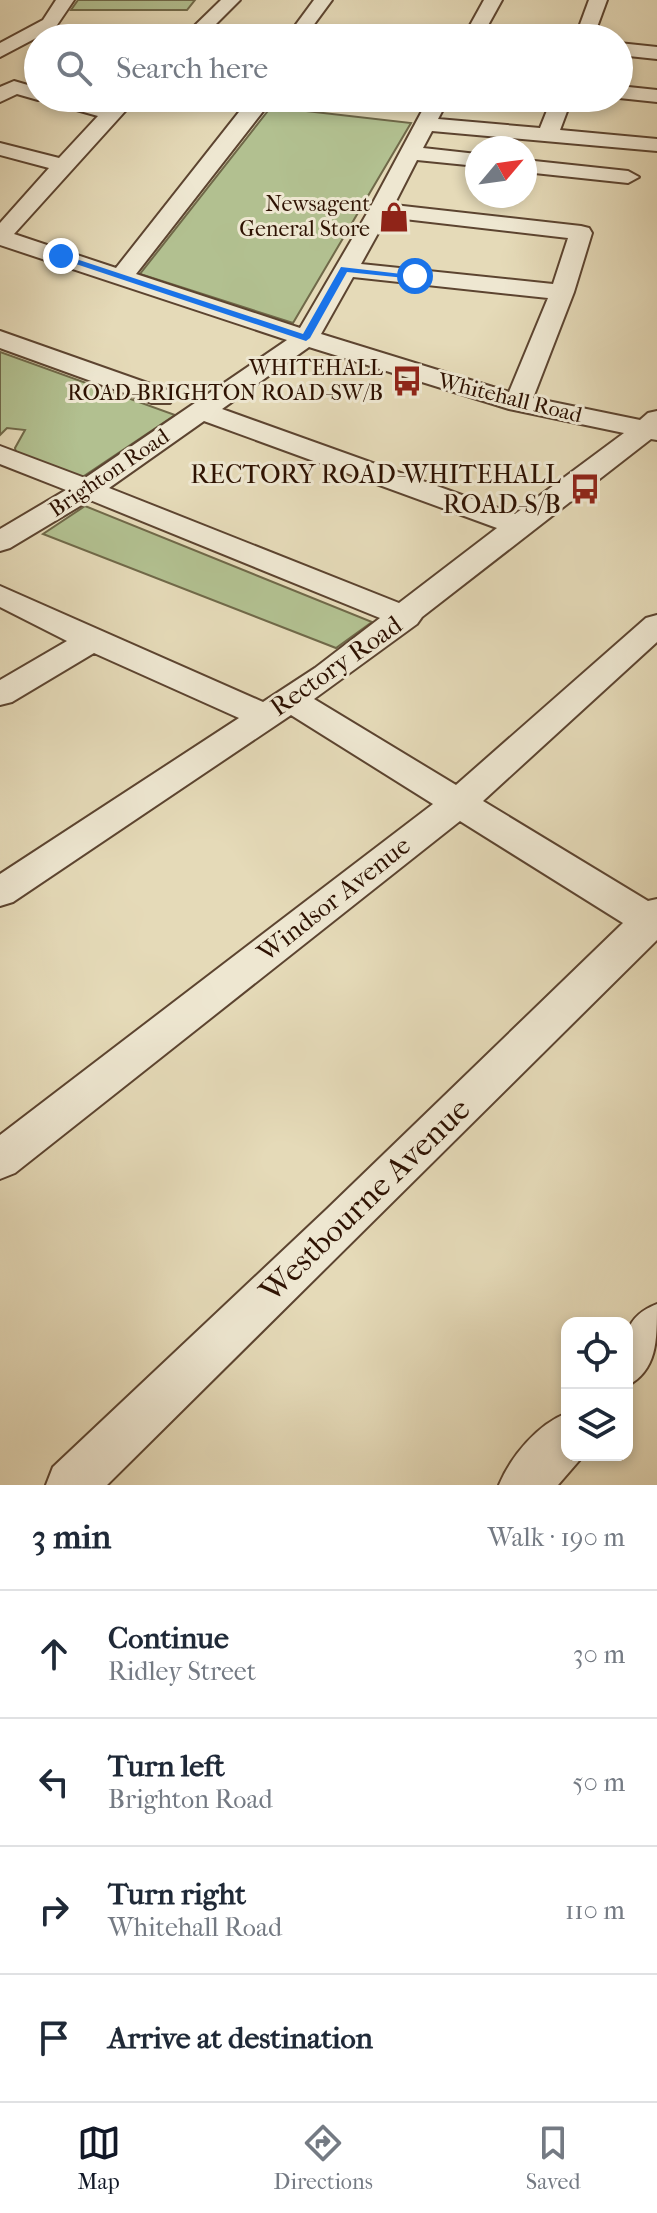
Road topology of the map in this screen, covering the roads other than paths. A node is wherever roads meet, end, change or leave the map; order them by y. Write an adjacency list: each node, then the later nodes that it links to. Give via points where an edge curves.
1 (65, 0): 6 (street)
2 (231, 0): 7 (street)
3 (323, 0): 8 (street)
4 (493, 0): 9 (street)
5 (598, 0): 10 (street)
6 (49, 24)
7 (206, 24)
8 (305, 24)
9 (480, 24)
10 (589, 24)
11 (24, 38): 13 (street)
12 (633, 50): 14 (street)
13 (0, 51)
14 (657, 53)
15 (633, 93): 16 (street)
16 (657, 96)
17 (112, 112): 27 (street)
18 (252, 112): 33 (street)
19 (431, 112): 21 (street, Brighton Road)
20 (556, 112): 22 (street)
21 (424, 124): 22 (street); 25 (street, Brighton Road)
22 (547, 136): 23 (street)
23 (657, 145)
24 (0, 149): 27 (street)
25 (410, 153): 26 (street); 30 (street, Brighton Road)
26 (465, 159)
27 (61, 165): 31 (street)
28 (537, 167): 29 (street)
29 (628, 177)
30 (380, 210): 32 (street, Brighton Road); 34 (street, via 581,233)
31 (0, 236): 33 (street, Whitehall Road)
32 (344, 269): 34 (street); 35 (street, Brighton Road)
33 (122, 276): 35 (street, Whitehall Road)
34 (562, 292): 38 (street)
35 (306, 338): 38 (street, Whitehall Road); 39 (street, Brighton Road)
36 (0, 339): 37 (street)
37 (161, 397)
38 (518, 403): 40 (street, Whitehall Road)
39 (203, 411): 42 (street, Brighton Road); 43 (street)
40 (653, 427): 43 (street, Rectory Road)
41 (5, 447): 42 (street)
42 (88, 489): 44 (street, Brighton Road); 46 (street)
43 (520, 526): 46 (street, Rectory Road)
44 (0, 542)
45 (0, 595): 48 (street)
46 (406, 617): 50 (street, Rectory Road)
47 (657, 625): 51 (street, Windsor Avenue)
48 (92, 640): 49 (street); 50 (street)
49 (0, 694)
50 (278, 708): 51 (street); 52 (street, Rectory Road)
51 (460, 802): 53 (street); 54 (street, Windsor Avenue)
52 (0, 892)
53 (655, 919): 58 (street, Westbourne Avenue)
54 (0, 1160)
55 (657, 1326): 56 (street)
56 (633, 1356)
57 (561, 1444): 59 (street)
58 (71, 1485)
59 (524, 1485)

